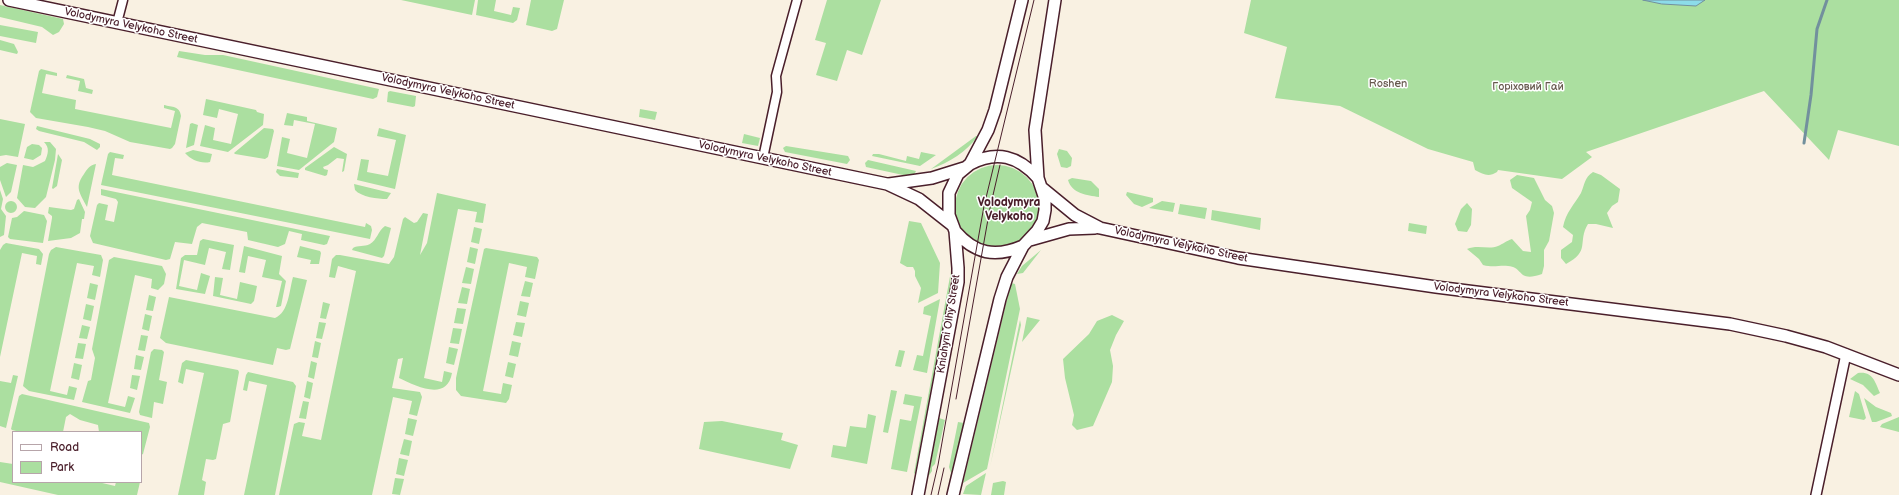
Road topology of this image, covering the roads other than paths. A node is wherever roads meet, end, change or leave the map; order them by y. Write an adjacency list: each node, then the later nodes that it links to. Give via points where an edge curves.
1 (9, 0): 6 (main road, Volodymyra Velykoho Street)
2 (123, 0): 6 (street)
3 (797, 0): 7 (street, via 776,76 777,92)
4 (1022, 0): 8 (main road, Kniahyni Olhy Street, via 995,110 988,130)
5 (1055, 0): 9 (main road, via 1034,140)
6 (117, 23): 7 (main road, Volodymyra Velykoho Street)
7 (763, 158): 10 (main road, Volodymyra Velykoho Street)
8 (968, 165): 9 (main road, Volodymyra Velykoho Street, via 988,157 1007,157 1024,165); 10 (main road, Volodymyra Velykoho Street, via 932,178); 11 (main road, Kniahyni Olhy Street, via 953,183 949,193 949,215)
9 (1040, 183): 12 (main road, Volodymyra Velykoho Street, via 1075,215); 13 (main road, via 1045,199 1044,216 1037,231)
10 (886, 184): 11 (main road, Volodymyra Velykoho Street, via 919,199)
11 (954, 228): 13 (main road, Volodymyra Velykoho Street, via 964,241 986,252 1005,252); 16 (main road, Kniahyni Olhy Street, via 958,282)
12 (1100, 228): 13 (main road, Volodymyra Velykoho Street, via 1069,229); 14 (main road, Volodymyra Velykoho Street, via 1258,262 1436,288 1730,324 1786,336)
13 (1026, 243): 17 (main road, via 1007,278 1000,298)
14 (1846, 354): 15 (main road, Volodymyra Velykoho Street); 18 (street)
15 (1899, 375)
16 (918, 495)
17 (953, 495)
18 (1816, 495)

